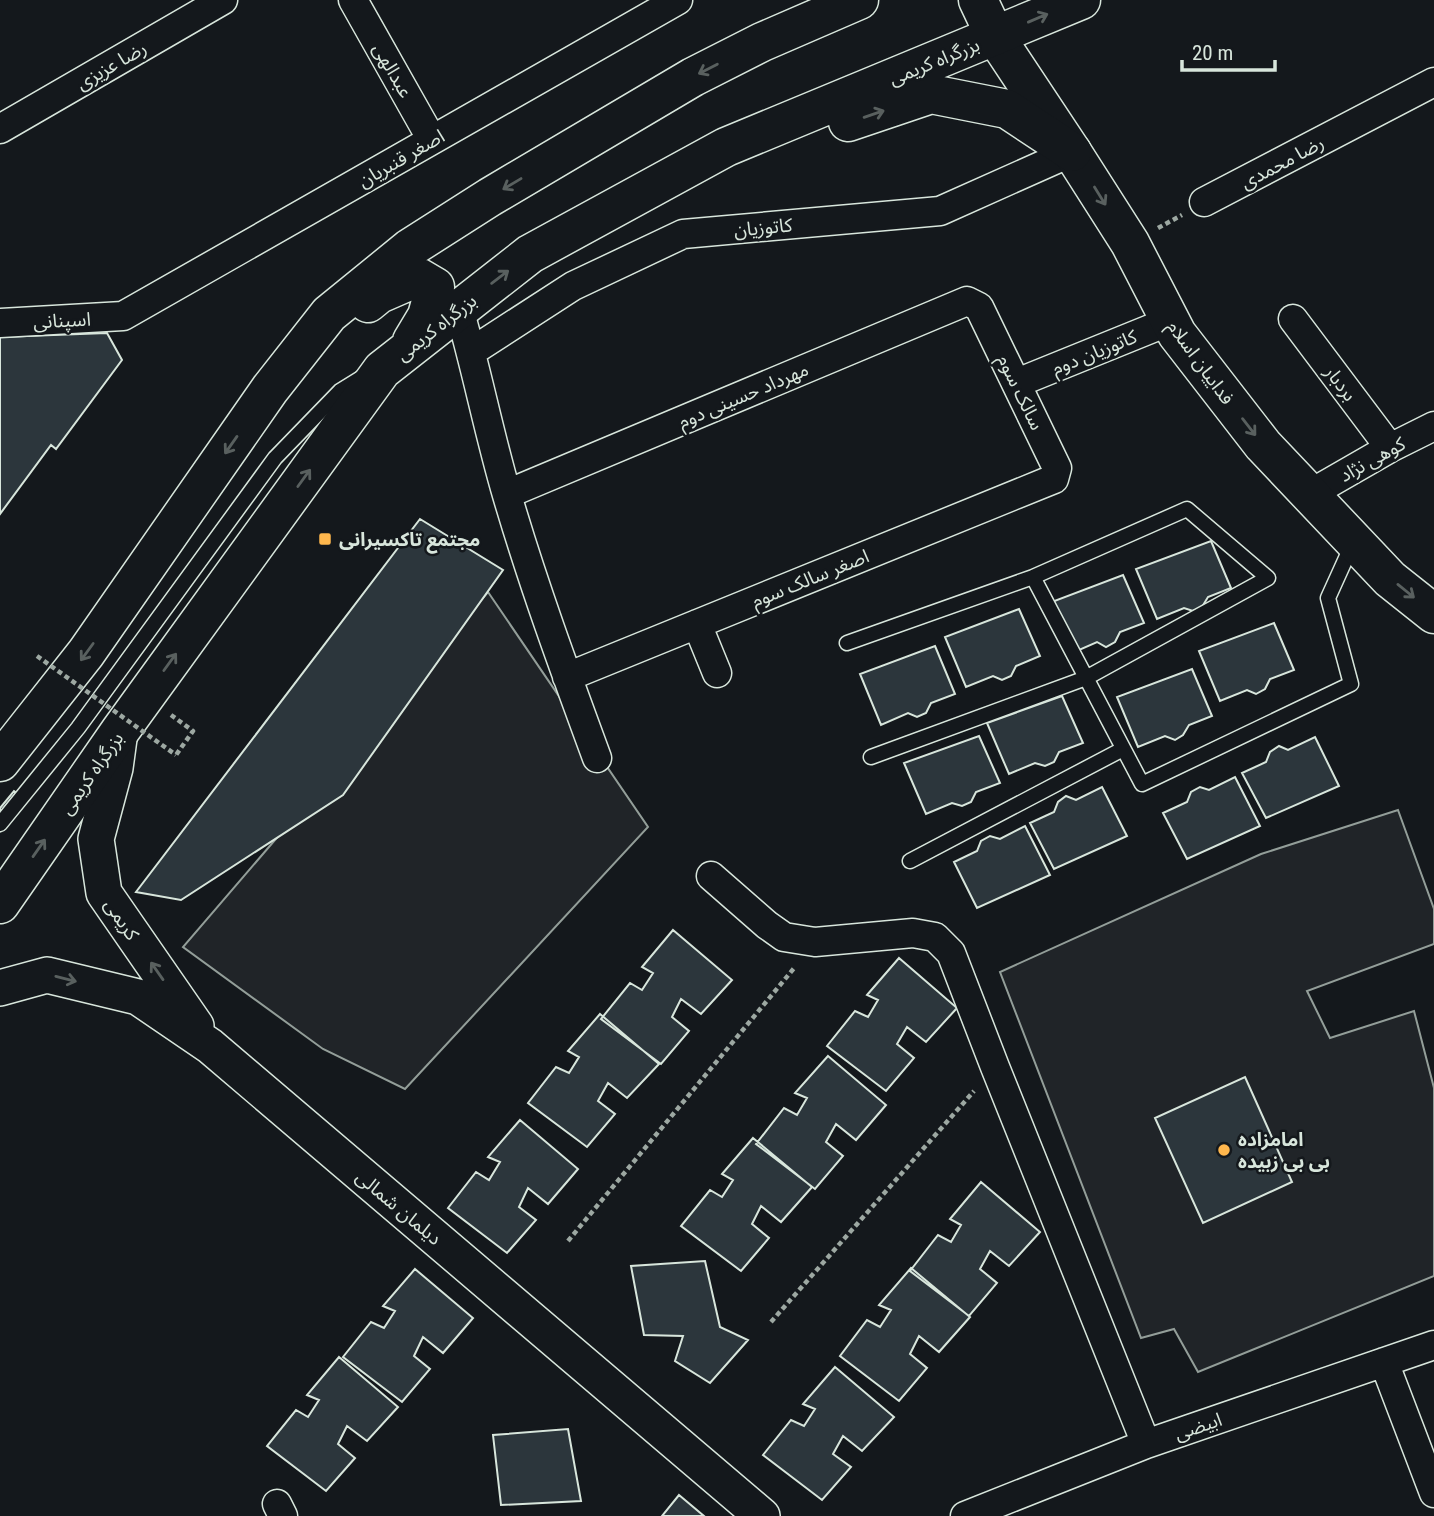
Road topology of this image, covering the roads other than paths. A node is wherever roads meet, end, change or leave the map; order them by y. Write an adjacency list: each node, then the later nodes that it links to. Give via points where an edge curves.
1 (223, 0): 11 (street, رضا عزیزی)
2 (353, 0): 12 (street, عبدالهی)
3 (678, 0): 12 (street, اصغر قنبریان)
4 (794, 0): 9 (main road)
5 (859, 0): 9 (main road)
6 (978, 0): 8 (main road, فداییان اسلام)
7 (1081, 0): 8 (main road, بزرگراه کریمی, one-way to 7)
8 (995, 36): 13 (main road, فداییان اسلام); 14 (main road, بزرگراه کریمی, via 726,147)
9 (762, 42): 25 (main road, one-way to 25, via 693,77 410,248 329,314)
10 (1434, 82): 15 (street, رضا محمدی)
11 (0, 129)
12 (432, 140): 18 (street, اصغر قنبریان)
13 (1072, 152): 14 (main road, one-way to 13, via 931,94 1007,108); 20 (main road, فداییان اسلام, one-way to 20, via 1130,243); 23 (street, کاتوزیان, via 940,211 683,234 573,286)
14 (647, 190): 17 (main road, بزرگراه کریمی, one-way to 14, via 530,254)
15 (1205, 202)
16 (979, 307): 24 (street, سالک سوم); 29 (street, مهرداد حسینی دوم, via 967,301)
17 (458, 309): 22 (main road, بزرگراه کریمی); 23 (street)
18 (124, 316): 21 (street, اسپنانی)
19 (1293, 319): 27 (street, بردبار)
20 (1170, 321): 24 (street, کاتوزیان دوم); 30 (main road, فداییان اسلام, one-way to 30, via 1264,445)
21 (0, 323)
22 (407, 349): 25 (main road, via 427,316 435,287 418,277 379,294); 39 (main road, بزرگراه کریمی, one-way to 22, via 382,370); 44 (lane, via 340,391 275,458 78,728)
23 (471, 352): 29 (street)
24 (1017, 383): 28 (street, سالک سوم, via 1057,468)
25 (270, 389): 43 (main road, one-way to 43, via 86,653)
26 (1434, 426): 27 (street, کوهی نژاد)
27 (1390, 448): 30 (street, کوهی نژاد)
28 (1054, 479): 34 (street, اصغر سالک سوم)
29 (507, 494): 37 (street)
30 (1310, 494): 31 (main road, فداییان اسلام)
31 (1354, 540): 33 (main road, فداییان اسلام, one-way to 33, via 1390,579); 40 (lane, via 1328,598 1351,684 1142,784)
32 (1033, 577): 35 (lane); 38 (lane); 38 (lane, via 1187,509 1268,578)
33 (1434, 614)
34 (697, 624): 36 (street); 37 (street, اصغر سالک سوم)
35 (848, 643)
36 (717, 674)
37 (567, 677): 42 (street)
38 (1086, 678): 40 (lane); 41 (lane)
39 (120, 732): 47 (main road, بزرگراه کریمی, one-way to 39); 49 (street, کریمی, one-way to 39, via 104,893 96,839)
40 (1124, 749): 45 (lane)
41 (871, 757)
42 (597, 758)
43 (0, 762)
44 (0, 824)
45 (910, 861)
46 (711, 876): 52 (street, via 783,937 815,942 913,933 935,937 951,953)
47 (0, 904)
48 (0, 988): 49 (street, دیلمان شمالی, one-way to 49, via 47,975 138,997)
49 (211, 1046): 54 (street, دیلمان شمالی)
50 (1434, 1345): 51 (street, ابیضی)
51 (1384, 1362): 52 (street, ابیضی); 53 (street)
52 (1146, 1444): 55 (street, ابیضی)
53 (1434, 1493)
54 (762, 1516)
55 (965, 1516)

